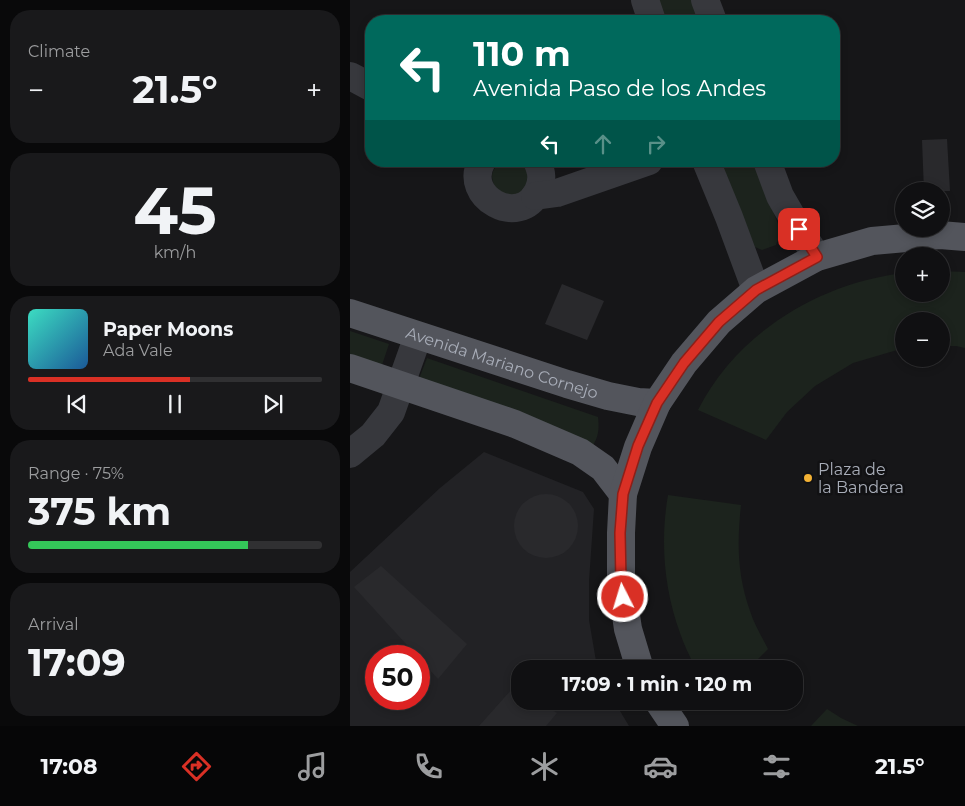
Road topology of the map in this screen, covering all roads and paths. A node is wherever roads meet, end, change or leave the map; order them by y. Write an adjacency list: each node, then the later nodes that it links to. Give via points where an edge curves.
1 (645, 0): 3 (street)
2 (705, 0): 4 (street)
3 (650, 15)
4 (711, 15)
5 (350, 76): 6 (street)
6 (365, 84)
7 (480, 167): 11 (street, via 480,188 486,198 507,208 530,202)
8 (621, 167): 11 (street)
9 (708, 167): 14 (street)
10 (770, 167): 13 (street, via 780,196)
11 (543, 184)
12 (965, 237): 13 (main road, via 940,235 872,241)
13 (817, 257): 14 (main road)
14 (756, 290): 19 (main road, via 719,322 684,363)
15 (350, 313): 16 (main road, Avenida Mariano Cornejo)
16 (418, 336): 18 (street); 19 (main road, Avenida Mariano Cornejo, via 608,396)
17 (350, 368): 18 (main road)
18 (401, 385): 20 (street, via 391,412 373,435); 21 (main road, via 516,424 580,452 603,468)
19 (657, 403): 21 (main road, via 638,446)
20 (350, 454)
21 (623, 494): 22 (main road, via 621,581 628,629)
22 (637, 660)

